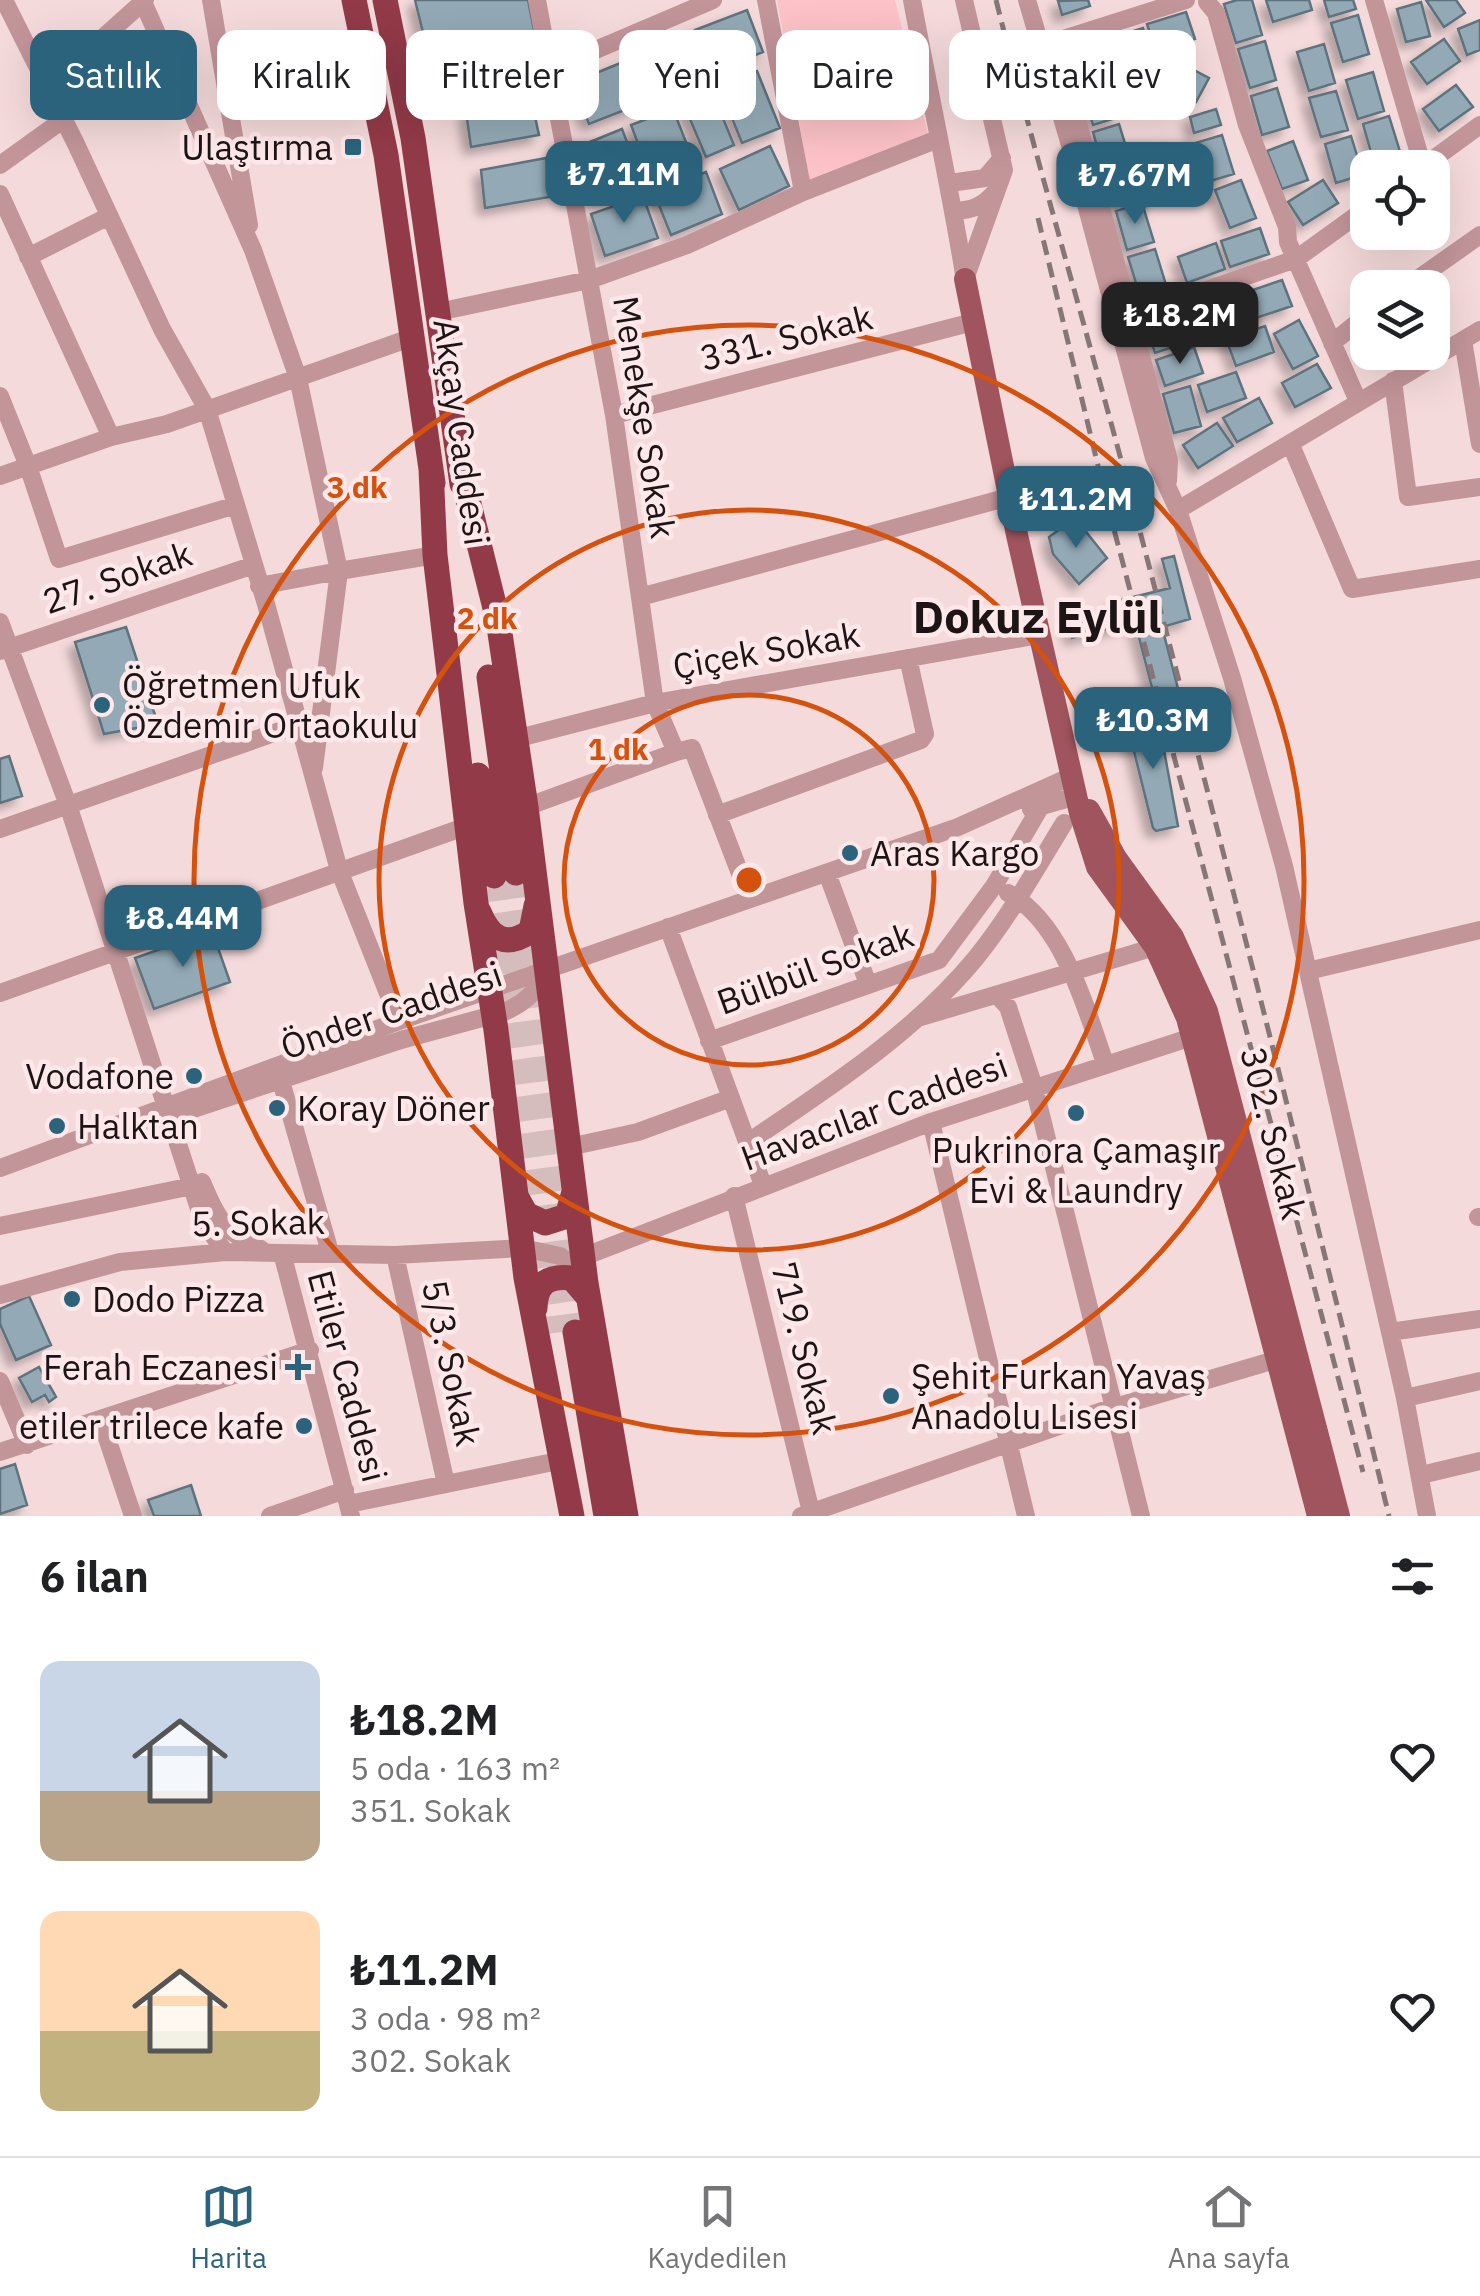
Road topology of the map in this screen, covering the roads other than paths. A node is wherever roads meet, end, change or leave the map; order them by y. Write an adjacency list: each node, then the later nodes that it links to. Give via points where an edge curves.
1 (4, 0): 20 (street)
2 (211, 0): 40 (street)
3 (354, 0): 51 (highway, Akçay Caddesi)
4 (386, 0): 46 (highway, Akçay Caddesi)
5 (537, 0): 16 (street, Menekşe Sokak)
6 (766, 0): 33 (street)
7 (912, 0): 26 (street)
8 (964, 0): 29 (street)
9 (1027, 0): 17 (street)
10 (1186, 0): 18 (street)
11 (1374, 0): 27 (street)
12 (144, 1): 15 (street); 40 (street)
13 (1206, 1): 41 (street, via 1216,14)
14 (704, 2): 19 (street)
15 (112, 30)
16 (543, 30)
17 (1036, 30)
18 (1100, 30)
19 (599, 47)
20 (30, 51)
21 (63, 120): 30 (street)
22 (64, 120): 35 (street)
23 (559, 120): 45 (street, Menekşe Sokak)
24 (1063, 120): 47 (street)
25 (1480, 125): 28 (street)
26 (938, 139): 31 (street); 33 (street)
27 (1417, 150)
28 (1445, 150)
29 (1002, 158): 31 (street, via 986,178); 32 (street)
30 (0, 165)
31 (950, 183): 37 (street)
32 (1002, 184): 37 (street); 38 (street)
33 (803, 192): 45 (street)
34 (0, 194): 42 (street)
35 (109, 216): 42 (street); 57 (street)
36 (1350, 217): 41 (street)
37 (956, 221): 38 (street); 44 (street)
38 (984, 226): 44 (street)
39 (1480, 236): 43 (street)
40 (254, 250): 53 (street)
41 (1292, 250): 47 (street); 52 (street)
42 (28, 257): 59 (street)
43 (1432, 270)
44 (966, 279): 48 (main road, 302. Sokak)
45 (590, 280): 46 (street); 58 (street, Menekşe Sokak)
46 (438, 312): 63 (highway, Akçay Caddesi)
47 (1124, 319): 69 (street, via 1154,458)
48 (974, 322): 58 (street, 331. Sokak); 67 (main road, 302. Sokak)
49 (1350, 328): 52 (street)
50 (1472, 335): 54 (street); 60 (street)
51 (413, 337): 53 (street); 64 (highway, Akçay Caddesi)
52 (1332, 342): 56 (street)
53 (298, 378): 57 (street); 73 (street)
54 (1393, 380): 56 (street); 66 (street, via 1408,498)
55 (0, 396): 62 (street)
56 (1358, 401): 61 (street)
57 (207, 409): 59 (street); 68 (street)
58 (614, 415): 75 (street, Menekşe Sokak)
59 (110, 437): 62 (street)
60 (1480, 444)
61 (1290, 445): 69 (street); 72 (street, via 1352,588)
62 (28, 466): 65 (street); 68 (street, via 58,559)
63 (460, 468): 64 (highway, Akçay Caddesi, via 505,874); 82 (highway, via 498,620)
64 (431, 469): 70 (highway)
65 (0, 476)
66 (1480, 487)
67 (1009, 497): 75 (street); 77 (main road, 302. Sokak)
68 (236, 506): 71 (street)
69 (1178, 510): 108 (street, via 1232,678)
70 (435, 556): 73 (street); 91 (highway)
71 (254, 565): 74 (street); 78 (street, 27. Sokak)
72 (1480, 568)
73 (339, 571): 74 (street); 84 (street)
74 (260, 586): 81 (street)
75 (640, 597): 80 (street, Menekşe Sokak)
76 (0, 622): 78 (street)
77 (1039, 635): 79 (street, Çiçek Sokak); 85 (main road, 302. Sokak)
78 (5, 649): 86 (street)
79 (908, 658): 80 (street, Çiçek Sokak); 89 (street, via 925,734 920,740)
80 (655, 703): 82 (street); 83 (street, Çiçek Sokak)
81 (297, 725): 84 (street); 86 (street)
82 (515, 739): 88 (highway)
83 (676, 752): 88 (street); 89 (street, via 692,748)
84 (313, 775): 95 (street)
85 (1075, 786): 87 (street, Önder Caddesi); 92 (street, Önder Caddesi); 94 (main road, 302. Sokak); 143 (main road, 302. Sokak, via 1173,937 1206,1011)
86 (68, 805): 93 (street); 105 (street)
87 (1045, 805): 90 (street); 92 (street, Önder Caddesi); 97 (street, Bülbül Sokak)
88 (526, 807): 99 (highway)
89 (718, 815): 98 (street)
90 (1064, 823): 94 (street); 100 (street)
91 (468, 826): 95 (street); 101 (highway)
92 (958, 828): 96 (street, Önder Caddesi)
93 (0, 829)
94 (1097, 867): 104 (main road, 302. Sokak)
95 (339, 870): 105 (street); 114 (street)
96 (827, 873): 98 (street, Önder Caddesi); 109 (street)
97 (994, 886): 100 (street); 109 (street, Bülbül Sokak, via 938,960)
98 (749, 897): 102 (street, Önder Caddesi)
99 (538, 899): 101 (highway, via 531,931 518,940 488,930); 106 (highway)
100 (1018, 899): 107 (street); 113 (street, via 974,960)
101 (476, 902): 112 (highway)
102 (668, 927): 106 (street, Önder Caddesi); 116 (street)
103 (1480, 930): 108 (street)
104 (1154, 948): 107 (street); 115 (main road, 302. Sokak)
105 (116, 950): 110 (street); 121 (street)
106 (547, 971): 112 (street); 112 (street, Önder Caddesi, via 520,1005); 124 (highway)
107 (1072, 971): 111 (street); 117 (street)
108 (1308, 971): 141 (street)
109 (868, 984): 116 (street, Bülbül Sokak)
110 (0, 992)
111 (996, 995): 113 (street); 119 (street, via 1008,1007)
112 (490, 1001): 114 (street, Önder Caddesi); 118 (street, Önder Caddesi); 129 (highway)
113 (918, 1018): 123 (street)
114 (399, 1020): 121 (street, Önder Caddesi)
115 (1192, 1037): 117 (street, Havacılar Caddesi); 143 (main road, 302. Sokak)
116 (709, 1040): 120 (street)
117 (1105, 1063): 119 (street, Havacılar Caddesi)
118 (281, 1081): 121 (street, Önder Caddesi); 134 (street)
119 (1034, 1087): 122 (street, Havacılar Caddesi); 147 (street)
120 (731, 1098): 123 (street); 124 (street, via 638,1132)
121 (173, 1112): 125 (street, Önder Caddesi); 127 (street); 135 (street, via 216,1217 235,1236)
122 (932, 1122): 126 (street, Havacılar Caddesi); 150 (street)
123 (747, 1143): 126 (street)
124 (570, 1147): 128 (highway)
125 (0, 1168)
126 (763, 1185): 130 (street, Havacılar Caddesi)
127 (192, 1186): 131 (street); 133 (street)
128 (575, 1191): 129 (highway, via 567,1216 545,1223 526,1214); 137 (highway)
129 (516, 1196): 132 (highway)
130 (734, 1196): 137 (street, Havacılar Caddesi); 158 (street, 719. Sokak)
131 (0, 1226)
132 (522, 1248): 136 (street, 5. Sokak); 137 (street, via 560,1256); 140 (highway)
133 (225, 1252): 135 (street, 5. Sokak); 138 (street, 5. Sokak, via 120,1262)
134 (330, 1252): 135 (street, 5. Sokak); 136 (street, 5. Sokak)
135 (276, 1253): 142 (street, Etiler Caddesi)
136 (395, 1255): 155 (street, 5/3. Sokak)
137 (585, 1277): 140 (highway, via 542,1283 536,1294); 163 (highway)
138 (0, 1295)
139 (1480, 1319): 141 (street)
140 (554, 1327): 152 (highway); 161 (highway); 162 (highway)
141 (1390, 1332): 146 (street)
142 (310, 1350): 148 (street); 156 (street, Etiler Caddesi)
143 (1286, 1357): 147 (street); 166 (main road, 302. Sokak); 167 (main road, 302. Sokak)
144 (0, 1381): 149 (street)
145 (1480, 1381): 146 (street)
146 (1404, 1398): 154 (street)
147 (1112, 1408): 150 (street); 165 (street)
148 (101, 1420): 149 (street); 159 (street)
149 (27, 1445): 151 (street)
150 (1010, 1445): 158 (street); 164 (street)
151 (0, 1452)
152 (563, 1460): 155 (street); 160 (highway)
153 (1480, 1460): 154 (street)
154 (1420, 1475): 168 (street)
155 (446, 1484): 156 (street)
156 (348, 1503): 157 (street)
157 (280, 1515)
158 (808, 1515)
159 (133, 1516)
160 (572, 1516)
161 (585, 1516)
162 (606, 1516)
163 (626, 1516)
164 (1026, 1516)
165 (1141, 1516)
166 (1318, 1516)
167 (1339, 1516)
168 (1427, 1516)

